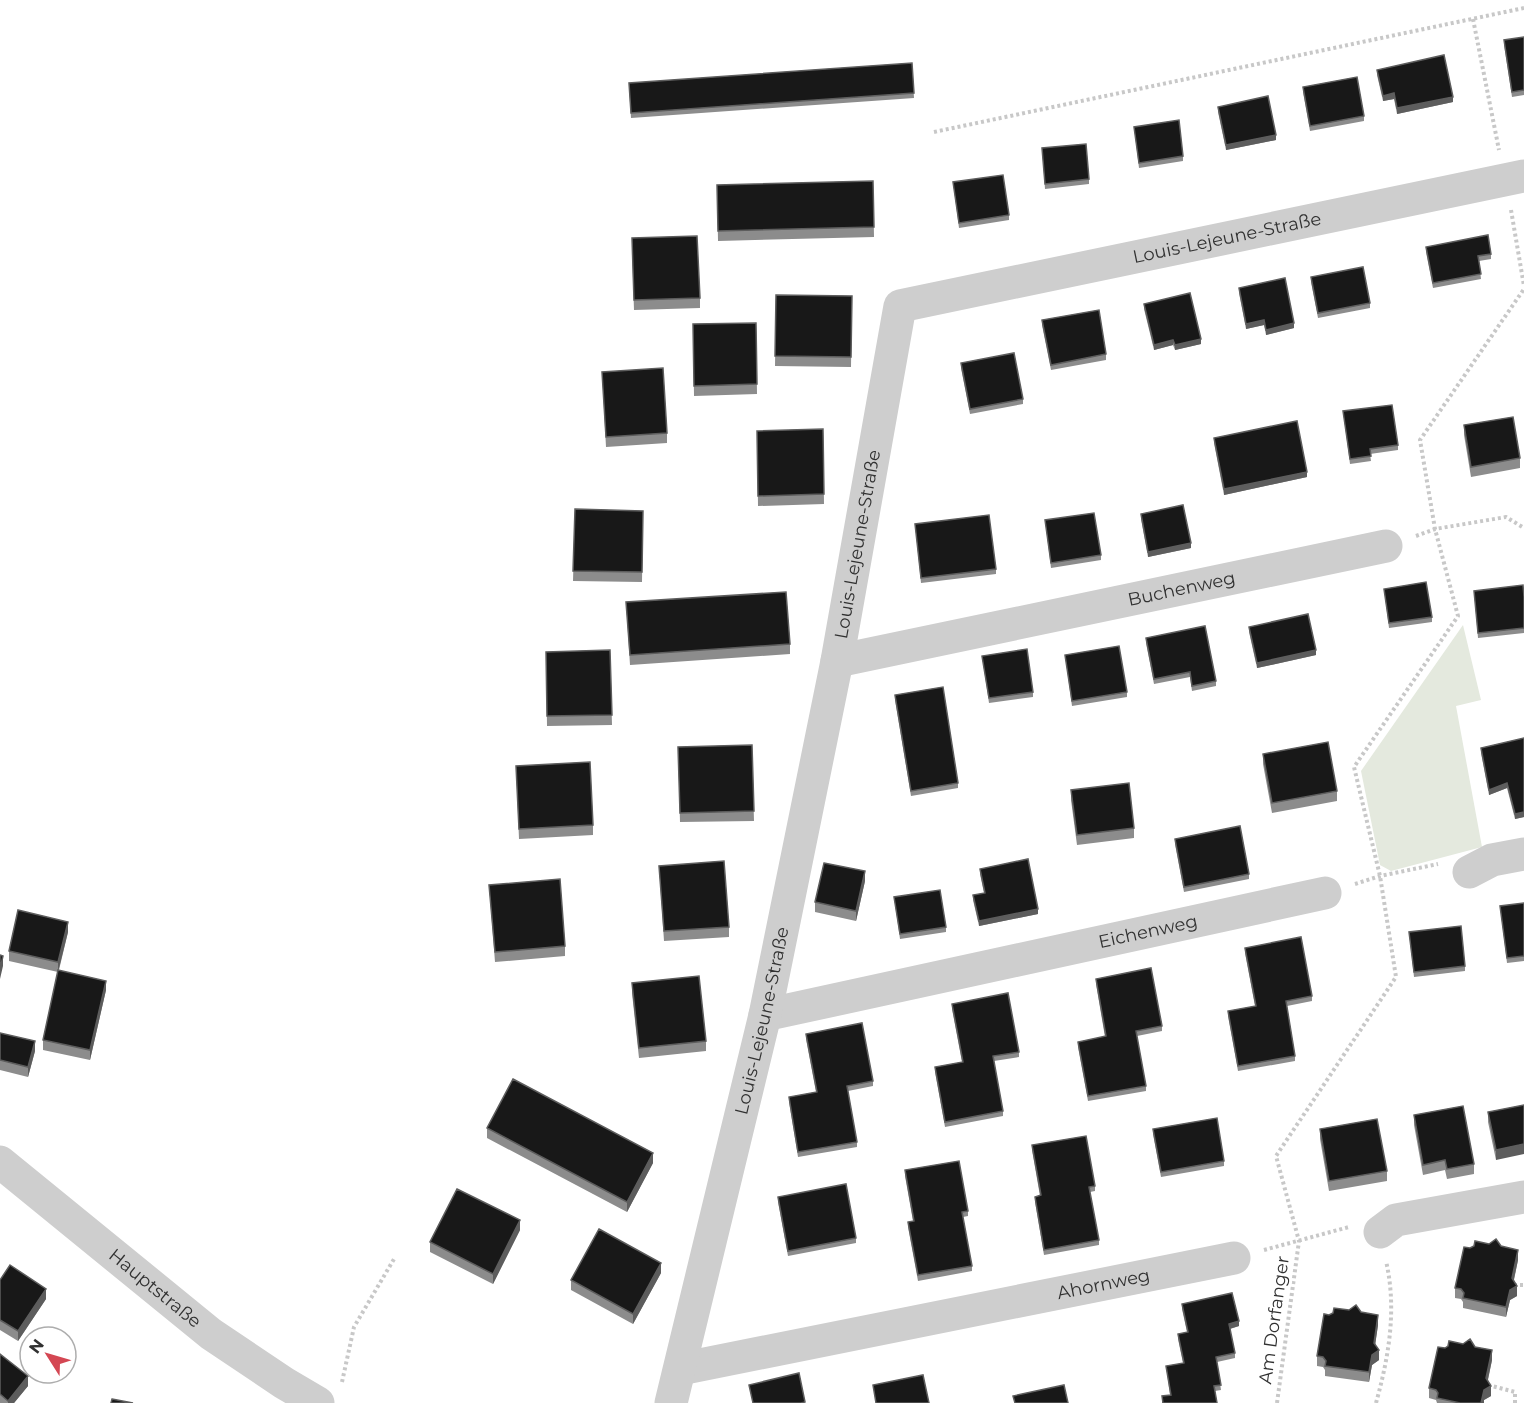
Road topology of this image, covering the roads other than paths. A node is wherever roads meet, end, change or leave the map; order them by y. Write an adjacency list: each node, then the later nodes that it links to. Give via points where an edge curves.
1 (1515, 177): 3 (street, Louis-Lejeune-Straße, via 900,306)
2 (1386, 546): 3 (street, Buchenweg)
3 (837, 661): 7 (street, Louis-Lejeune-Straße)
4 (1524, 854): 5 (street, via 1492,860)
5 (1469, 872)
6 (1325, 893): 7 (street, Eichenweg)
7 (765, 1015): 12 (street, Louis-Lejeune-Straße)
8 (0, 1162): 13 (street, Hauptstraße, via 211,1334)
9 (1524, 1197): 10 (street, via 1396,1220)
10 (1380, 1232)
11 (1234, 1258): 12 (street, Ahornweg)
12 (680, 1369): 14 (street, Louis-Lejeune-Straße)
13 (318, 1403)
14 (671, 1403)

